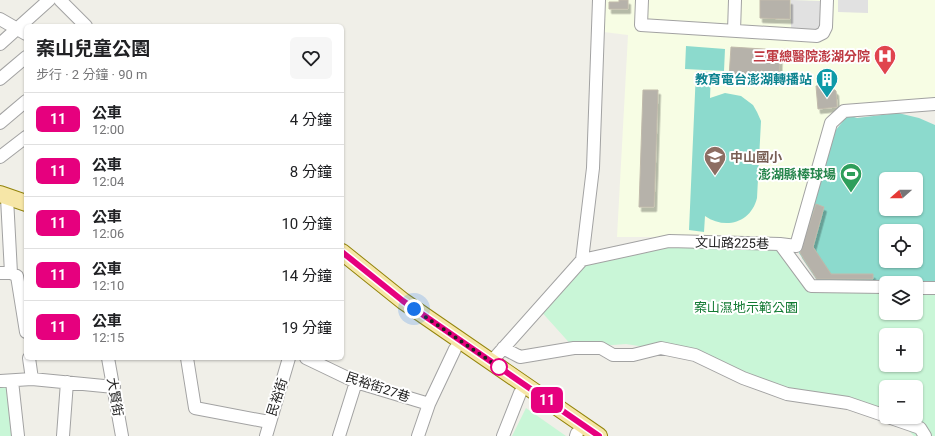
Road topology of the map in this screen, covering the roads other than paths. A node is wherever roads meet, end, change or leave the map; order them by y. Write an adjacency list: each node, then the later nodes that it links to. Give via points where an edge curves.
1 (49, 0): 8 (street)
2 (60, 0): 9 (street)
3 (599, 0): 25 (street, via 593,168)
4 (642, 0): 11 (street, via 641,25)
5 (735, 0): 11 (street)
6 (827, 0): 11 (street, via 826,27 823,33 817,36)
7 (0, 19): 10 (street)
8 (28, 24)
9 (84, 24)
10 (22, 31): 12 (street)
11 (734, 31)
12 (0, 44)
13 (24, 59): 14 (street)
14 (0, 79)
15 (24, 103): 17 (street)
16 (935, 104): 22 (street, via 844,111 831,123 796,246)
17 (0, 123)
18 (24, 138): 19 (street)
19 (0, 157)
20 (3, 196): 21 (main road); 26 (street)
21 (24, 202)
22 (780, 244): 25 (street, 文山路225巷, via 669,241); 28 (street, 文山路225巷, via 811,286)
23 (344, 258): 33 (main road, via 396,308)
24 (344, 258): 39 (main road)
25 (582, 260): 32 (street)
26 (6, 273): 27 (street, via 17,276)
27 (23, 287): 31 (street)
28 (879, 287)
29 (923, 288): 30 (street)
30 (935, 288)
31 (24, 302)
32 (503, 348): 39 (street); 47 (street, via 520,358 574,348 601,348 613,355 632,355 661,348 668,349 695,355 743,378 786,394 848,403)
33 (455, 349): 45 (main road); 46 (street)
34 (30, 360): 40 (street)
35 (108, 360): 44 (street, 大賢街)
36 (186, 360): 48 (street, via 195,408)
37 (288, 360): 48 (street, 民裕街)
38 (310, 360): 43 (street, 民裕街27巷)
39 (492, 362): 45 (main road)
40 (32, 379): 41 (street); 42 (street)
41 (6, 381): 51 (street)
42 (67, 382): 44 (street); 52 (street)
43 (356, 382): 46 (street, 民裕街27巷); 55 (street)
44 (114, 387): 53 (street, 大賢街)
45 (523, 390): 50 (main road); 57 (street); 58 (main road)
46 (429, 404): 56 (street)
47 (879, 414)
48 (269, 422): 54 (street, 民裕街)
49 (908, 424): 59 (street, via 920,428)
50 (578, 435)
51 (18, 436)
52 (63, 436)
53 (122, 436)
54 (266, 436)
55 (339, 436)
56 (418, 436)
57 (503, 436)
58 (599, 436)
59 (925, 436)

